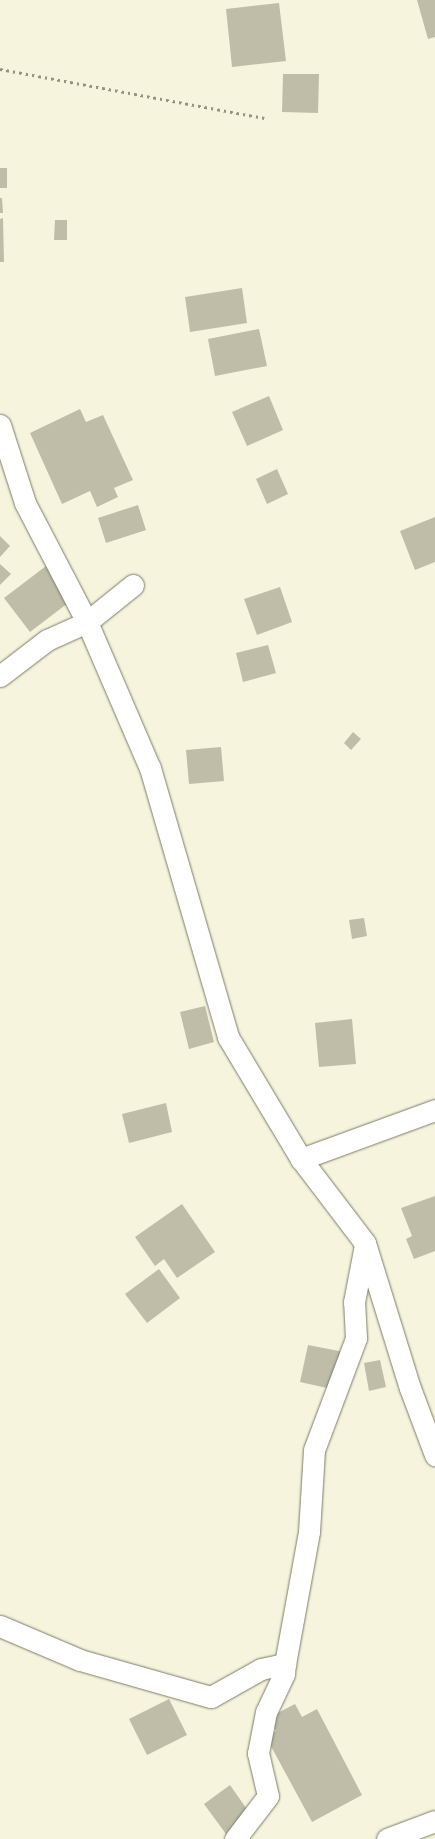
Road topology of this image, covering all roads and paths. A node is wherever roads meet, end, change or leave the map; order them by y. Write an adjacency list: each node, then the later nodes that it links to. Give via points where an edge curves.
1 (0, 69): 2 (path)
2 (264, 118)
3 (0, 425): 5 (street, via 25,502)
4 (133, 585): 5 (street)
5 (87, 622): 6 (street, via 47,640); 8 (street, via 150,768 228,1037)
6 (0, 676)
7 (435, 1110): 8 (street)
8 (301, 1159): 9 (street)
9 (365, 1243): 10 (street, via 410,1388); 12 (street, via 354,1302 356,1338 314,1450 309,1532)
10 (435, 1455)
11 (0, 1626): 12 (street, via 80,1660 212,1697 261,1670)
12 (285, 1664): 14 (street, via 284,1674 266,1712 258,1754 268,1796)
13 (435, 1820): 15 (street)
14 (235, 1839)
15 (387, 1839)

